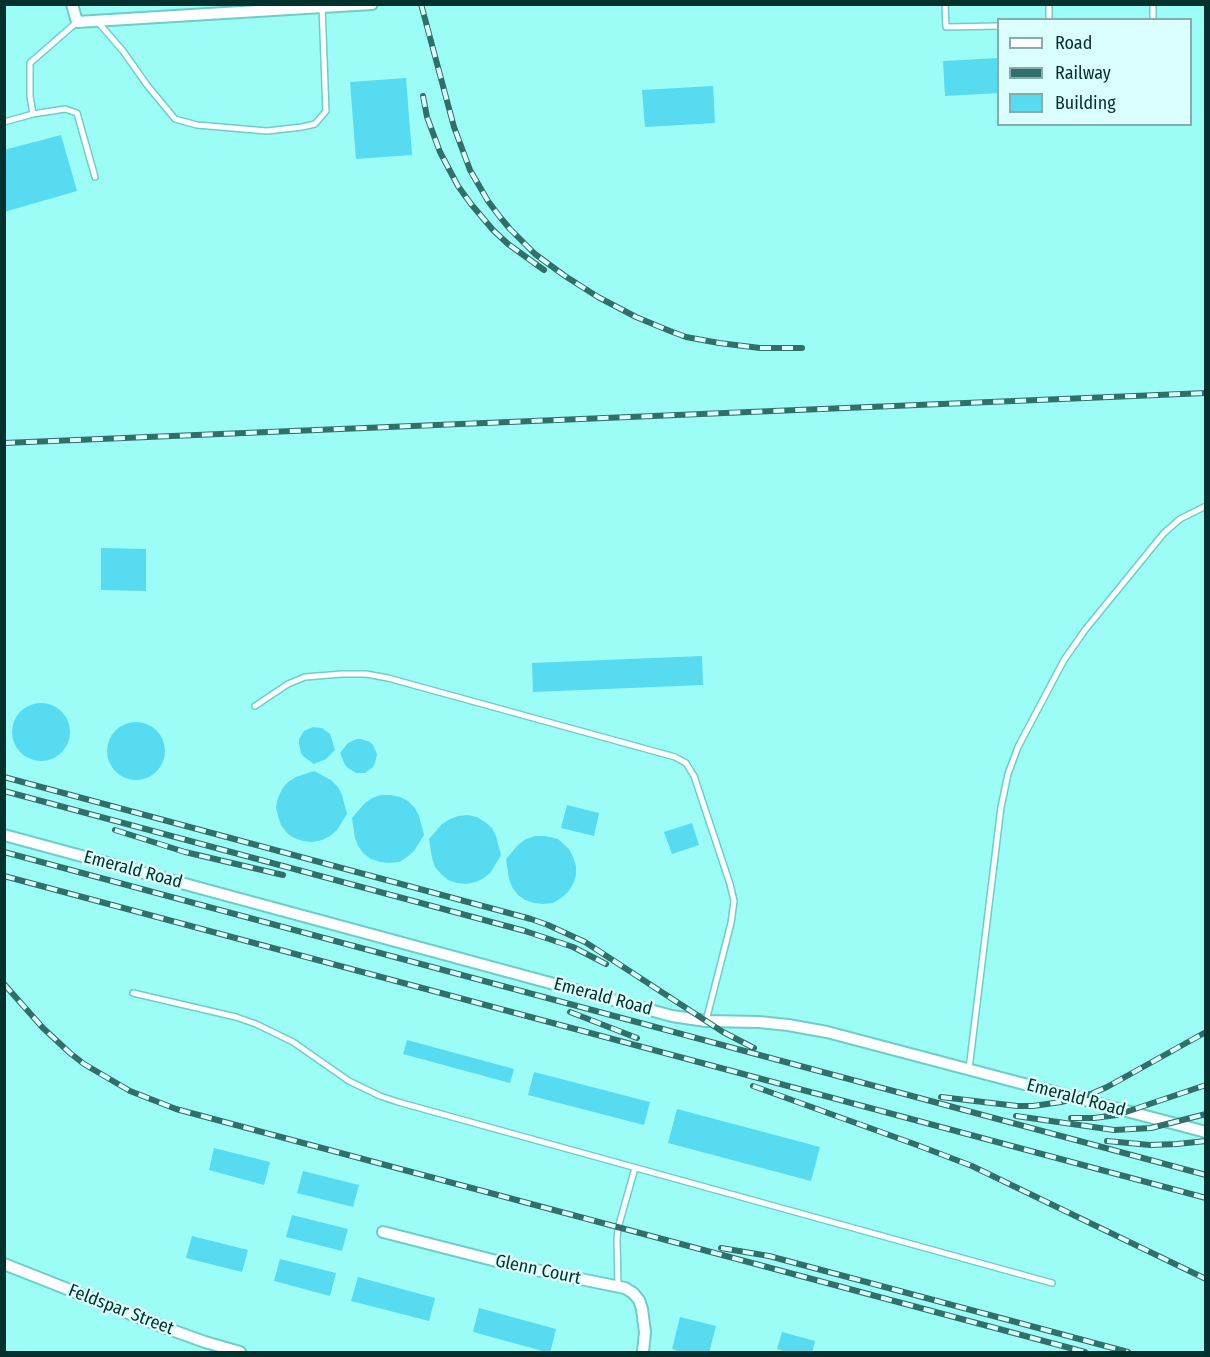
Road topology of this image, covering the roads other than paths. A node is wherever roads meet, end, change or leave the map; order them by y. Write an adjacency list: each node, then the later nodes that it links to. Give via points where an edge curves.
1 (72, 4): 7 (street)
2 (372, 4): 5 (street)
3 (945, 4): 8 (lane, via 946,27)
4 (244, 8): 5 (street); 6 (street)
5 (322, 8): 6 (lane, via 326,111 315,124 267,131 197,125 175,119)
6 (97, 21): 7 (street)
7 (77, 22): 9 (lane, via 30,63)
8 (997, 26)
9 (33, 114): 10 (lane); 11 (lane, via 65,109 77,113)
10 (4, 122)
11 (95, 177)
12 (1206, 506): 17 (lane, via 1180,519 1164,533 1085,630 1018,747 1001,807)
13 (255, 706): 16 (lane, via 298,680 366,674 686,763 694,776 734,901)
14 (4, 836): 16 (street, Emerald Road, via 672,1016)
15 (134, 993): 19 (lane, via 256,1024 380,1096)
16 (706, 1021): 17 (street, Emerald Road, via 808,1028)
17 (969, 1069): 18 (street, Emerald Road)
18 (1206, 1132)
19 (635, 1167): 22 (lane); 23 (lane, via 618,1228)
20 (383, 1232): 23 (street, Glenn Court)
21 (4, 1264): 24 (street, Feldspar Street)
22 (1052, 1283)
23 (618, 1287): 25 (street, Glenn Court, via 639,1300 645,1332)
24 (240, 1353)
25 (643, 1353)

